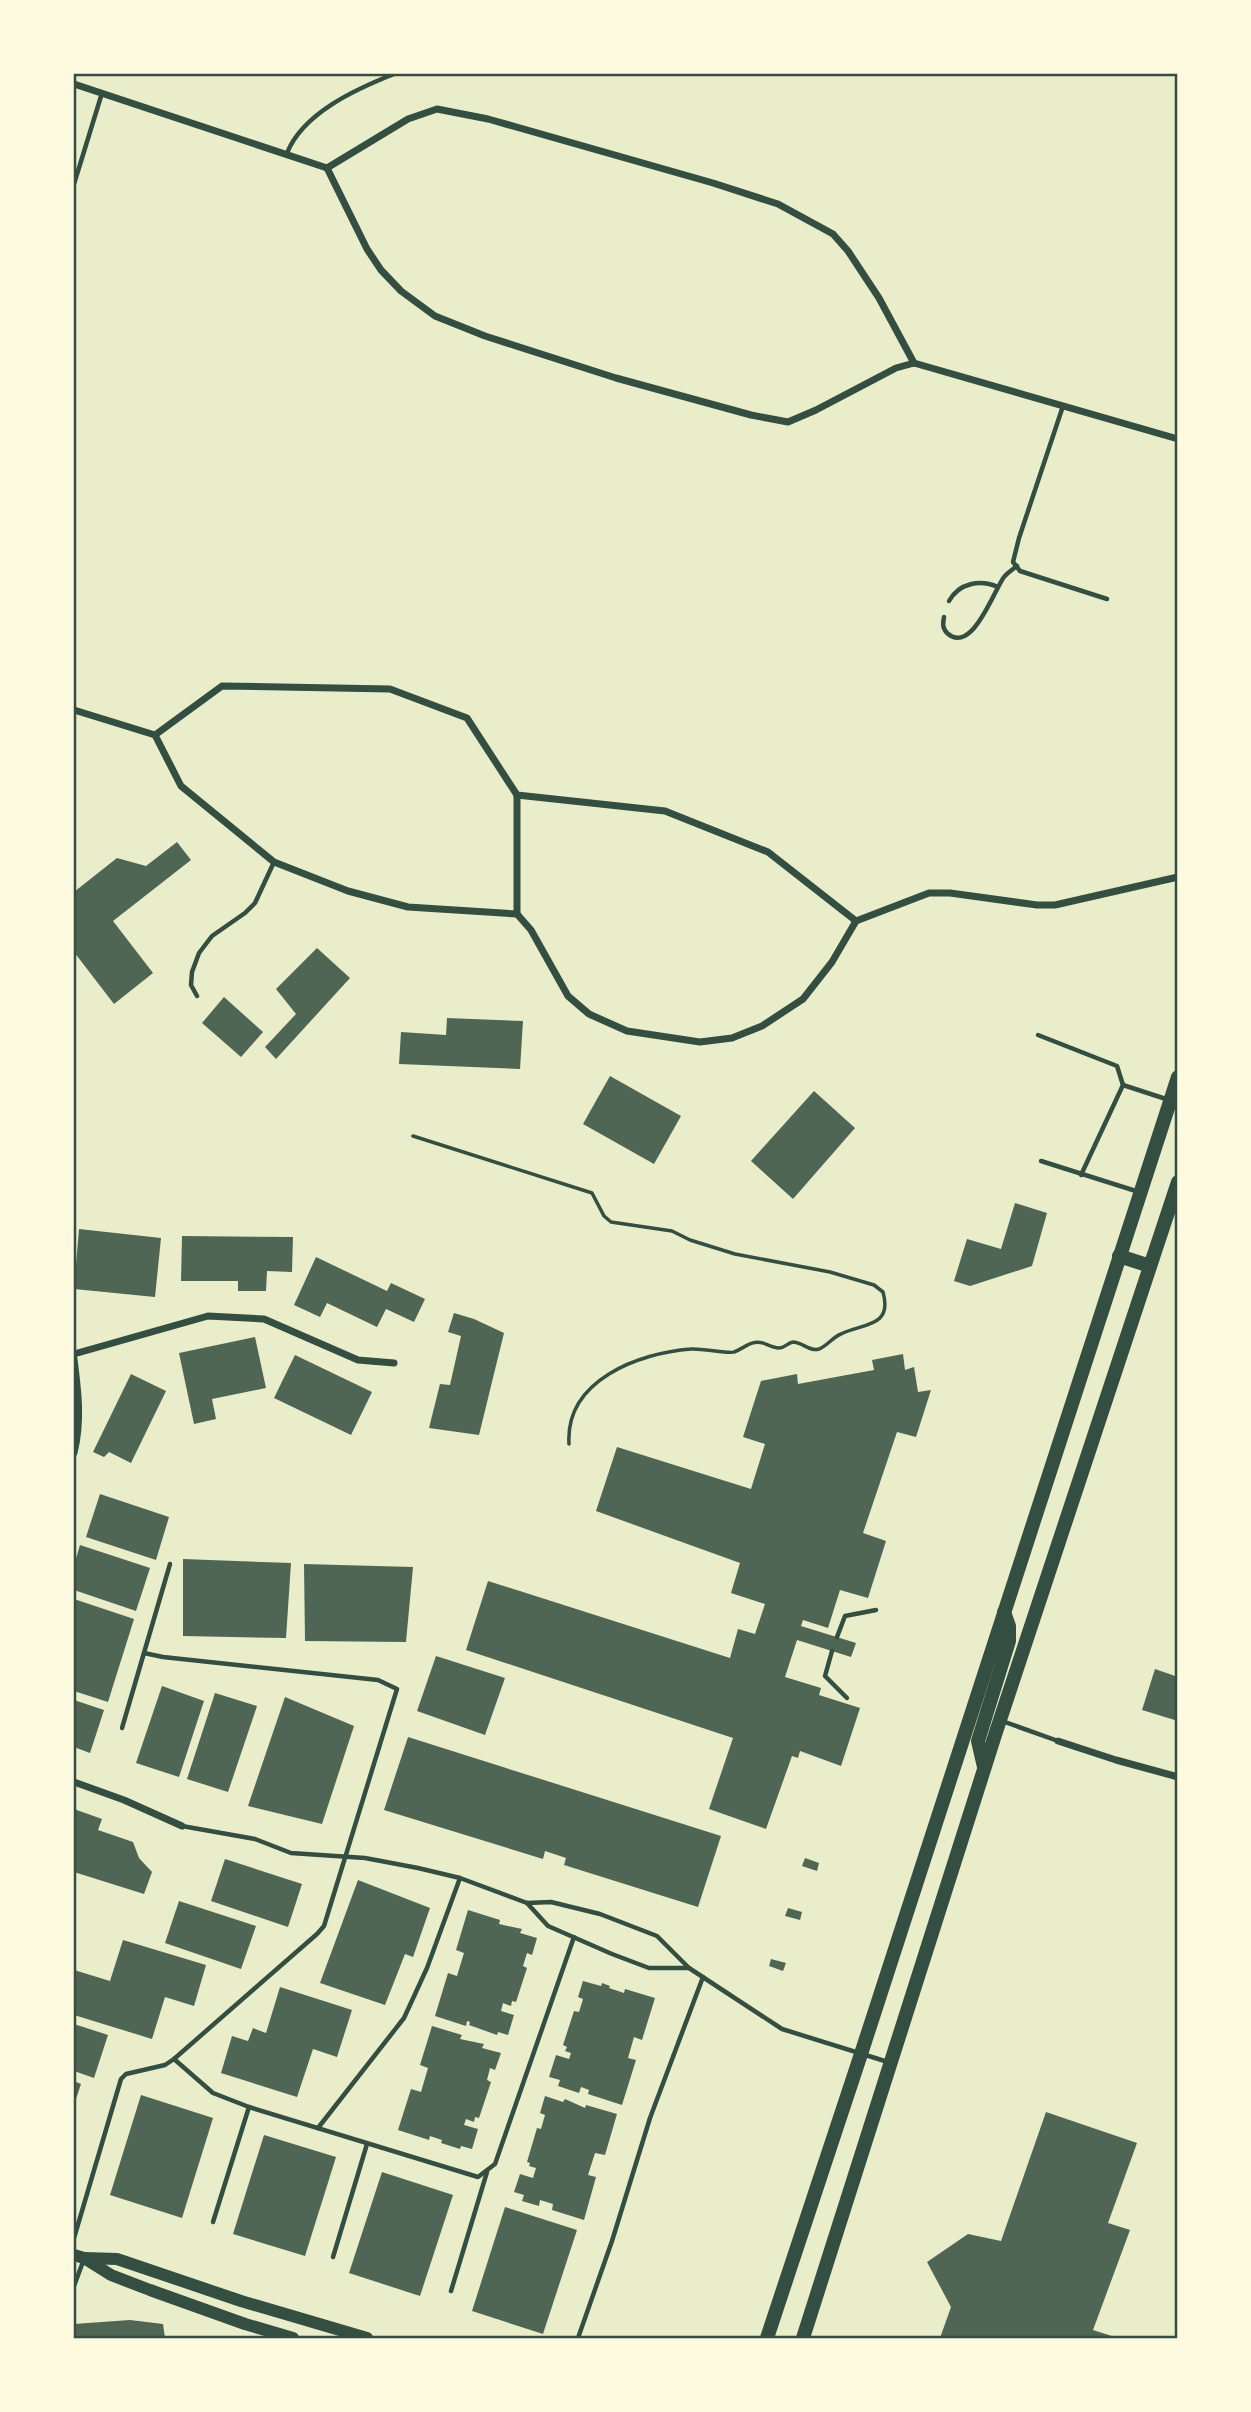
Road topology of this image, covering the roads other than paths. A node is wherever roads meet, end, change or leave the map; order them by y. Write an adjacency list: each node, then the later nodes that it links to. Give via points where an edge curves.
1 (394, 74): 4 (lane, via 329,107 295,136)
2 (74, 84): 3 (street)
3 (102, 93): 4 (street); 6 (lane)
4 (287, 153): 5 (street)
5 (327, 168): 7 (street, via 408,119 437,109 510,125 778,204 833,234 848,251); 7 (street, via 381,270 435,316 485,337 616,378 788,422)
6 (74, 184)
7 (914, 363): 8 (street)
8 (1063, 407): 9 (street); 10 (lane, via 1019,538 1013,562)
9 (1178, 439)
10 (1017, 566): 11 (lane); 12 (lane, via 1020,571)
11 (998, 587): 13 (lane, via 972,584 957,590); 14 (lane, via 978,624 966,635 946,632)
12 (1107, 599)
13 (949, 601)
14 (944, 617)
15 (74, 710): 16 (street)
16 (155, 735): 17 (street, via 222,686 390,689 467,718); 18 (street, via 181,786)
17 (517, 794): 20 (street); 21 (street, via 665,811 768,852)
18 (274, 862): 20 (street, via 348,891 408,907); 22 (lane, via 255,903 212,936 199,953 191,985)
19 (1178, 877): 21 (street, via 1055,905 929,893)
20 (517, 914): 21 (street, via 568,996 589,1014 627,1031 699,1042 732,1038 762,1026 803,999)
21 (856, 921)
22 (197, 996)
23 (1038, 1035): 25 (lane, via 1116,1066)
24 (1178, 1077): 26 (main road)
25 (1123, 1085): 26 (lane); 28 (lane)
26 (1170, 1100): 30 (main road)
27 (1041, 1161): 28 (lane)
28 (1081, 1175): 30 (lane)
29 (1178, 1181): 32 (main road)
30 (1140, 1192): 31 (main road)
31 (1119, 1256): 32 (main road); 38 (main road)
32 (1150, 1266): 43 (main road)
33 (74, 1357): 34 (street, via 208,1317 264,1319 358,1360); 35 (street, via 80,1400)
34 (394, 1363)
35 (74, 1453)
36 (170, 1564): 41 (lane)
37 (876, 1610): 39 (lane, via 845,1616)
38 (1004, 1612): 46 (main road, via 1009,1641 978,1741); 56 (main road)
39 (837, 1637)
40 (832, 1651): 42 (lane, via 825,1676)
41 (144, 1653): 44 (lane); 50 (lane, via 378,1680 397,1689)
42 (847, 1698)
43 (1000, 1721): 45 (lane); 46 (main road)
44 (122, 1728)
45 (1058, 1741): 47 (street)
46 (985, 1768): 58 (main road)
47 (1178, 1777)
48 (74, 1782): 49 (street)
49 (182, 1826): 50 (lane, via 256,1839 291,1853)
50 (346, 1857): 51 (lane); 57 (lane, via 324,1926)
51 (460, 1878): 52 (lane); 60 (lane, via 404,2018)
52 (527, 1903): 53 (lane, via 548,1926); 54 (lane, via 551,1902 600,1914 657,1936)
53 (573, 1937): 54 (lane, via 649,1968); 62 (lane, via 495,2164)
54 (690, 1968): 55 (lane)
55 (704, 1977): 56 (lane, via 782,2029); 71 (lane, via 650,2118)
56 (861, 2054): 58 (lane); 72 (main road)
57 (174, 2059): 59 (lane, via 213,2093); 64 (lane, via 121,2079)
58 (892, 2063): 73 (main road)
59 (249, 2107): 60 (lane); 63 (lane)
60 (318, 2128): 61 (lane)
61 (368, 2144): 62 (lane, via 478,2177); 66 (lane)
62 (487, 2171): 68 (lane)
63 (213, 2222)
64 (74, 2238)
65 (79, 2257): 67 (lane); 69 (street, via 160,2294); 70 (street, via 117,2259)
66 (333, 2257)
67 (74, 2286)
68 (451, 2291)
69 (293, 2339)
70 (367, 2339)
71 (578, 2339)
72 (767, 2339)
73 (803, 2339)

